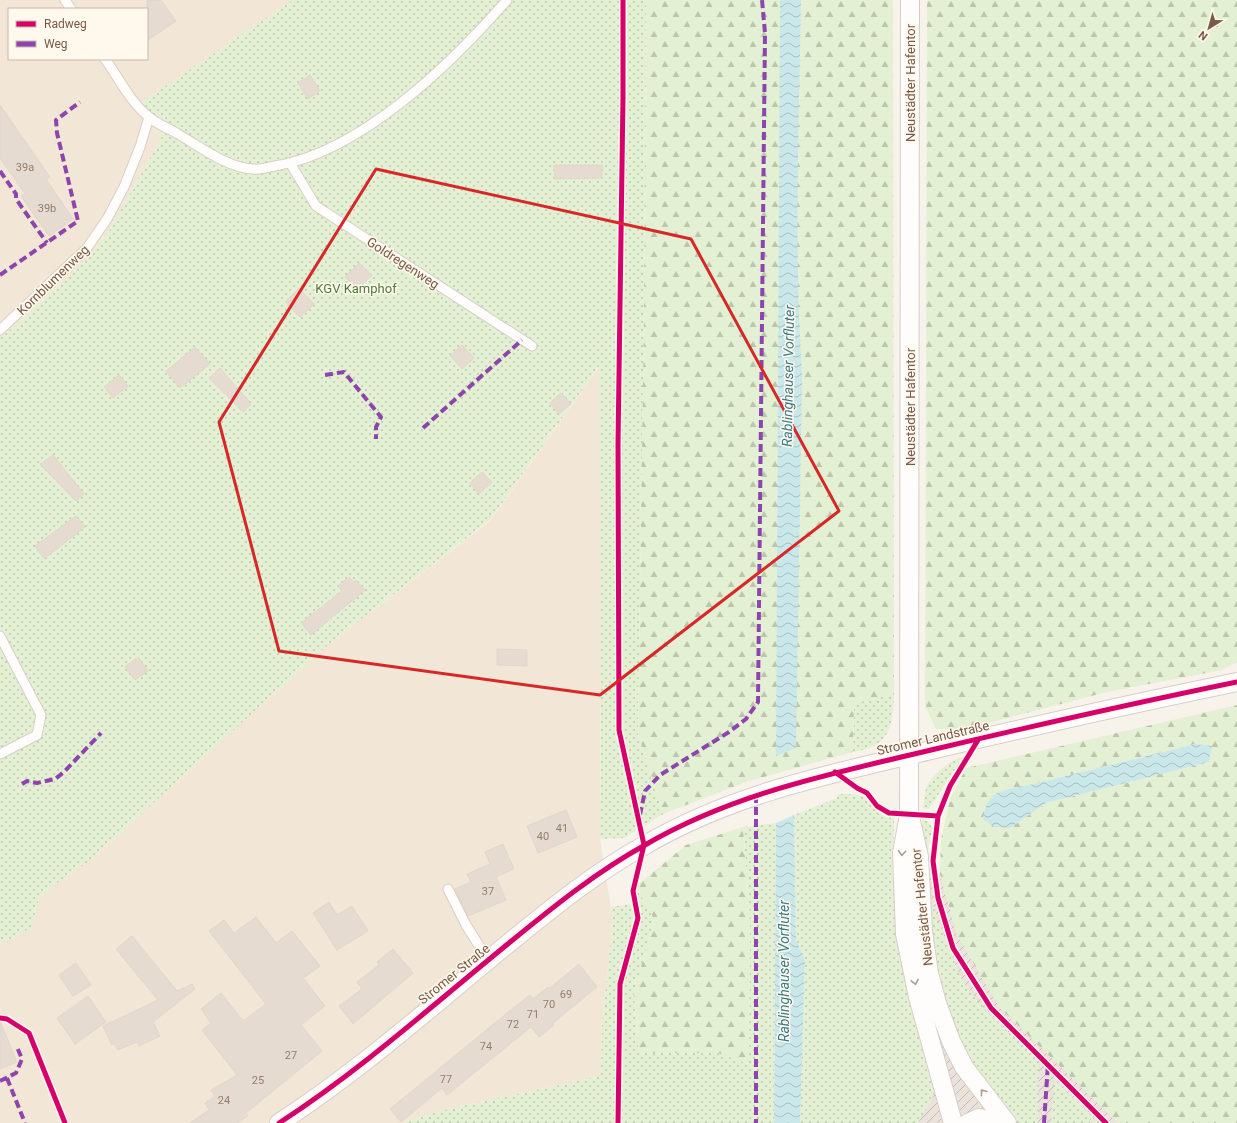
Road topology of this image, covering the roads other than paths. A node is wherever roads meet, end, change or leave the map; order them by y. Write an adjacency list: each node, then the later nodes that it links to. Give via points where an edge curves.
1 (64, 0): 4 (lane)
2 (507, 0): 7 (lane, via 479,32 419,88 370,125 323,151)
3 (910, 0): 13 (street, Neustädter Hafentor)
4 (70, 8)
5 (106, 60): 6 (lane, via 133,101)
6 (149, 117): 7 (lane, via 228,163 254,169); 8 (lane, Kornblumenweg, via 124,187 107,219 87,248)
7 (290, 163): 9 (lane, Goldregenweg, via 316,206)
8 (0, 330)
9 (532, 346)
10 (0, 636): 12 (lane, via 41,715 37,735)
11 (1237, 682): 13 (street, Stromer Landstraße, via 1118,706)
12 (0, 754)
13 (910, 756): 14 (street, Neustädter Hafentor); 15 (street, Stromer Landstraße, via 835,772 756,795 695,818)
14 (909, 815): 19 (street, Neustädter Hafentor, one-way to 19, via 902,853 905,934 918,997); 22 (street, Neustädter Hafentor, one-way to 14, via 964,1067 937,1003 924,939 919,857)
15 (644, 845): 17 (street, Stromer Straße, via 544,914)
16 (448, 889): 17 (lane)
17 (488, 960): 18 (street, Stromer Straße, via 368,1058)
18 (279, 1123)
19 (953, 1123)
20 (968, 1123): 21 (street, via 979,1118)
21 (1001, 1123)
22 (1007, 1123)

